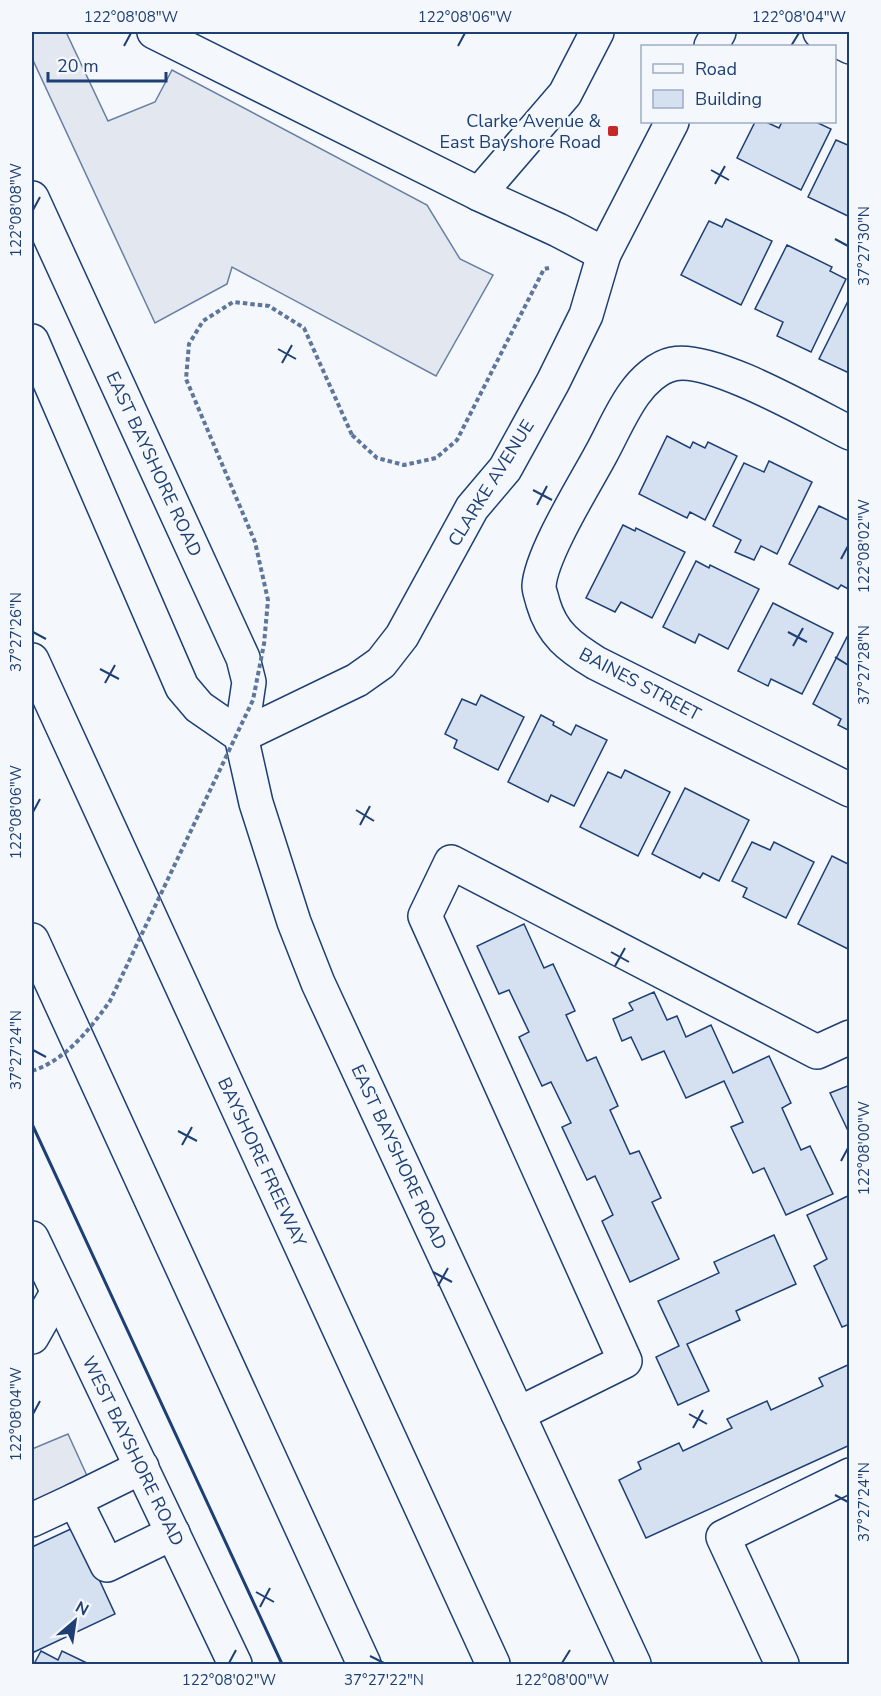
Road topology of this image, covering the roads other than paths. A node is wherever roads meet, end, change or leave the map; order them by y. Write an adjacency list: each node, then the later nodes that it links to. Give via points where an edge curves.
1 (154, 32): 6 (main road)
2 (597, 32): 6 (main road, via 565,94)
3 (819, 32): 4 (main road)
4 (849, 47)
5 (671, 123): 8 (main road, CLARKE AVENUE)
6 (479, 194): 8 (main road)
7 (32, 198): 12 (main road, EAST BAYSHORE ROAD, via 243,658 249,682)
8 (604, 254): 12 (main road, CLARKE AVENUE, via 586,315 553,382 505,469 472,508 402,636 381,663 357,680)
9 (32, 342): 12 (main road, via 182,687 199,706)
10 (849, 433): 13 (main road, BAINES STREET, via 735,376 699,364 673,364 652,374 634,393 560,531 545,561 539,587 556,632 569,646)
11 (32, 660): 27 (main road, BAYSHORE FREEWAY)
12 (241, 736): 19 (main road, EAST BAYSHORE ROAD, via 274,865 318,983)
13 (849, 790)
14 (32, 939): 26 (main road)
15 (849, 1037): 19 (main road, via 817,1052 451,862 425,916 625,1360)
16 (32, 1238): 17 (main road, WEST BAYSHORE ROAD)
17 (57, 1293): 18 (main road); 20 (main road, WEST BAYSHORE ROAD)
18 (32, 1337)
19 (518, 1413): 28 (main road, EAST BAYSHORE ROAD)
20 (142, 1467): 22 (main road); 24 (main road, WEST BAYSHORE ROAD)
21 (849, 1474): 29 (main road, via 723,1537)
22 (75, 1500): 23 (main road); 24 (main road, via 107,1565)
23 (32, 1521)
24 (173, 1533): 25 (main road, WEST BAYSHORE ROAD)
25 (235, 1665)
26 (364, 1665)
27 (493, 1665)
28 (634, 1665)
29 (782, 1665)

